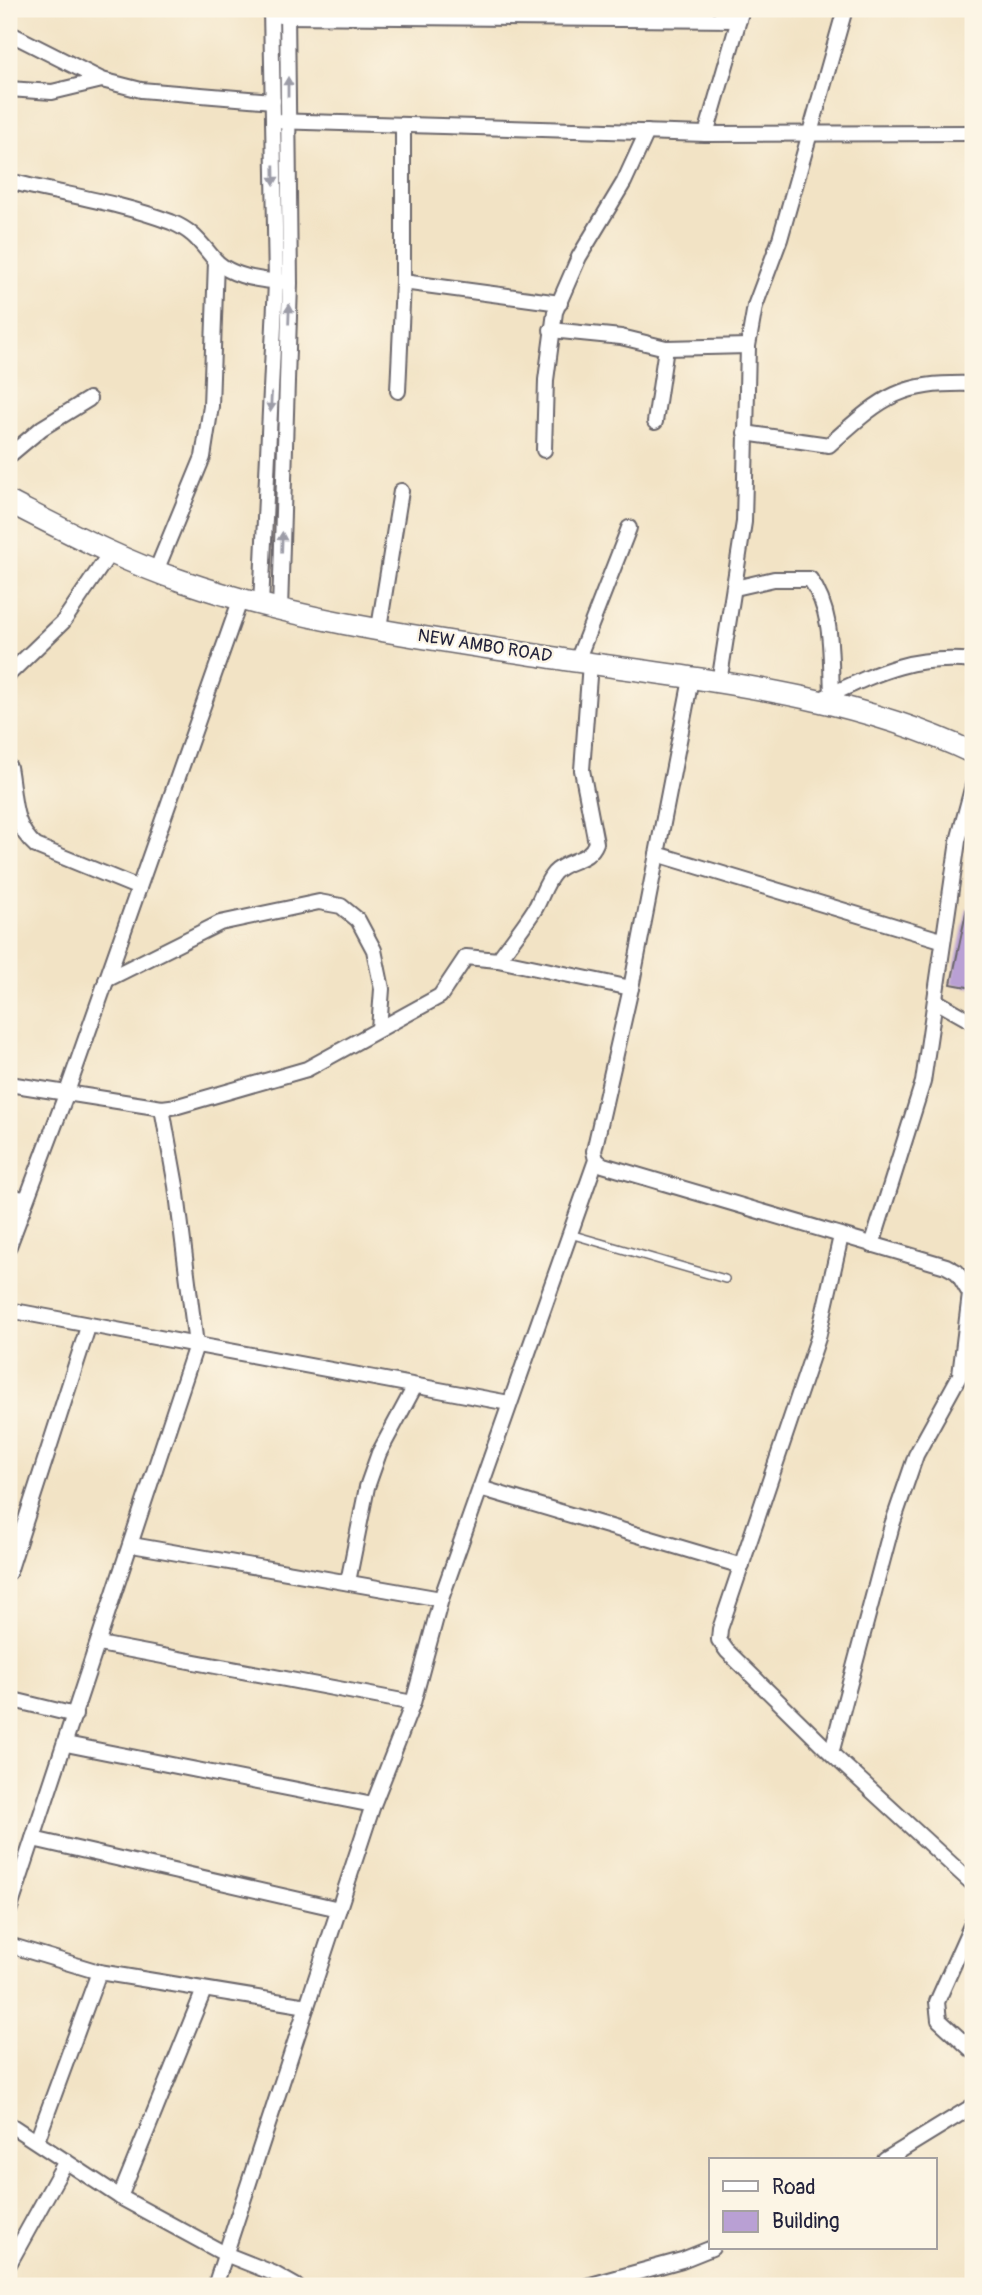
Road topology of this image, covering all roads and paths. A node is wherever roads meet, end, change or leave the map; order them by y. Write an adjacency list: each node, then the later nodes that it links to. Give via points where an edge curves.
1 (845, 9): 12 (street)
2 (287, 12): 3 (street); 4 (street); 9 (street, one-way to 2)
3 (271, 13): 8 (street)
4 (740, 14): 14 (street)
5 (9, 33): 6 (street)
6 (102, 80): 7 (street, via 52,92); 8 (street, via 141,90)
7 (9, 89)
8 (273, 101): 9 (street)
9 (281, 122): 10 (street); 17 (street)
10 (403, 125): 11 (street); 18 (street)
11 (647, 132): 14 (street); 19 (street, via 624,182 579,257)
12 (810, 133): 13 (street); 14 (street); 21 (street, via 780,239 755,306)
13 (973, 133)
14 (706, 134)
15 (9, 181): 16 (street, via 114,204 174,223 201,239)
16 (216, 261): 17 (street, via 234,273); 34 (street, via 211,406 203,457)
17 (283, 282): 37 (street)
18 (404, 282): 19 (street); 24 (street)
19 (560, 303): 20 (street)
20 (551, 330): 22 (street, via 621,337); 28 (street)
21 (748, 346): 22 (street); 27 (street)
22 (666, 348): 26 (street)
23 (973, 384): 27 (street, via 903,388 877,402 829,445)
24 (398, 391)
25 (89, 399): 29 (street)
26 (655, 422)
27 (746, 433): 35 (street, via 744,522)
28 (544, 450)
29 (10, 454)
30 (401, 491): 38 (street)
31 (9, 502): 33 (main road, NEW AMBO ROAD)
32 (629, 528): 40 (street)
33 (110, 553): 34 (main road, NEW AMBO ROAD); 41 (street, via 63,622)
34 (156, 571): 36 (main road, NEW AMBO ROAD)
35 (736, 588): 43 (street); 44 (street, via 774,579 810,579 827,613)
36 (241, 598): 37 (main road, NEW AMBO ROAD); 49 (street)
37 (271, 607): 38 (main road, NEW AMBO ROAD)
38 (379, 628): 40 (main road, NEW AMBO ROAD)
39 (973, 661): 44 (street, via 940,658 903,664)
40 (583, 662): 42 (main road, NEW AMBO ROAD); 51 (street, via 582,770 596,843 583,859 569,861 554,874)
41 (9, 674)
42 (691, 679): 43 (main road, NEW AMBO ROAD); 48 (street)
43 (719, 683): 44 (main road, NEW AMBO ROAD)
44 (825, 697): 45 (main road, NEW AMBO ROAD)
45 (973, 753)
46 (9, 767): 49 (street, via 23,834 36,846)
47 (973, 785): 50 (street)
48 (657, 854): 50 (street); 53 (street)
49 (138, 888): 52 (street)
50 (941, 940): 54 (street)
51 (498, 960): 53 (street); 56 (street, via 462,959 440,996)
52 (106, 980): 56 (street, via 220,923 319,902 341,906 358,920 374,950 382,989); 58 (street)
53 (631, 988): 60 (street, via 594,1151)
54 (936, 1001): 55 (street); 66 (street, via 923,1082)
55 (973, 1022)
56 (379, 1029): 59 (street, via 307,1069)
57 (9, 1084): 58 (street)
58 (67, 1091): 59 (street); 62 (street)
59 (162, 1108): 70 (street)
60 (596, 1160): 63 (street); 64 (street)
61 (9, 1197): 62 (street)
62 (26, 1199): 65 (street)
63 (570, 1234): 67 (lane); 72 (street)
64 (841, 1236): 66 (street); 75 (street, via 818,1338)
65 (9, 1245)
66 (873, 1245): 84 (street, via 957,1272 970,1294 970,1304 960,1375 916,1455 892,1525)
67 (725, 1279)
68 (9, 1310): 69 (street)
69 (88, 1327): 70 (street); 76 (street)
70 (196, 1345): 71 (street); 74 (street)
71 (415, 1386): 72 (street); 77 (street, via 379,1453 367,1487)
72 (509, 1403): 73 (street)
73 (480, 1488): 75 (street); 78 (street)
74 (132, 1545): 77 (street); 79 (street)
75 (742, 1566): 84 (street, via 719,1640)
76 (9, 1572)
77 (348, 1582): 78 (street)
78 (441, 1599): 81 (street)
79 (99, 1644): 81 (street); 82 (street)
80 (9, 1699): 82 (street)
81 (413, 1703): 85 (street)
82 (75, 1715): 83 (street)
83 (66, 1744): 85 (street); 86 (street)
84 (831, 1750): 87 (street)
85 (373, 1805): 88 (street)
86 (33, 1839): 88 (street); 89 (street)
87 (973, 1884)
88 (339, 1909): 94 (street)
89 (9, 1912)
90 (973, 1921): 95 (street, via 937,2002 939,2020)
91 (9, 1945): 92 (street)
92 (99, 1972): 93 (street); 98 (street)
93 (204, 1990): 94 (street); 101 (street)
94 (307, 2006): 103 (street)
95 (973, 2051)
96 (973, 2106): 99 (street)
97 (9, 2124): 98 (street)
98 (37, 2141): 100 (street)
99 (888, 2158)
100 (66, 2161): 101 (street); 104 (street)
101 (120, 2197): 103 (street)
102 (709, 2249): 107 (street)
103 (225, 2254): 105 (street); 106 (street)
104 (9, 2264)
105 (293, 2285)
106 (215, 2286)
107 (587, 2286)

